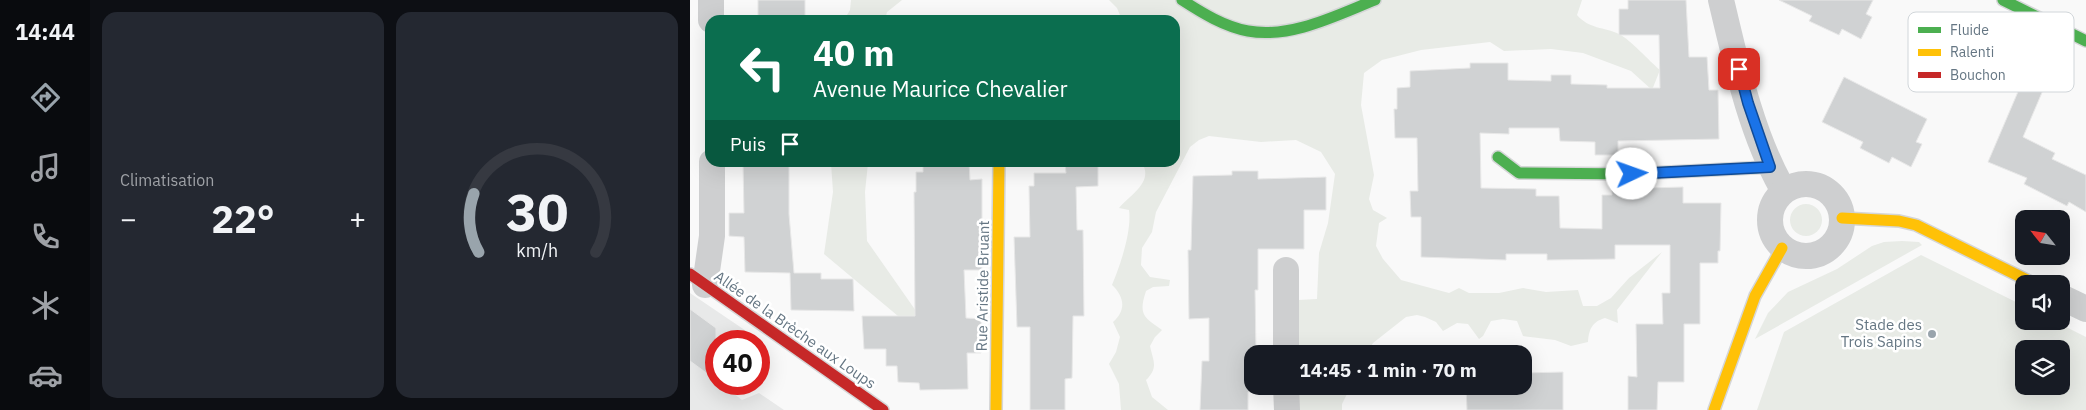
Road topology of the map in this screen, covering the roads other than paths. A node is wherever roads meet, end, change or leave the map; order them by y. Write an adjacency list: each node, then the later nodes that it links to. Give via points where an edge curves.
1 (712, 0): 7 (street)
2 (1182, 0): 3 (street, via 1221,21 1255,32 1292,28)
3 (1375, 0)
4 (1721, 0): 13 (street, via 1748,103)
5 (2003, 0): 6 (street)
6 (2027, 12)
7 (712, 15)
8 (2074, 35): 9 (street)
9 (2086, 41)
10 (1498, 157): 13 (street, via 1519,173 1632,174)
11 (712, 167): 19 (street, via 712,236)
12 (999, 167): 25 (street, Rue Aristide Bruant)
13 (1770, 167): 14 (street)
14 (1784, 191): 15 (street, via 1802,184 1819,186 1838,202); 16 (street, via 1772,208 1770,219 1773,234)
15 (1842, 218): 16 (street, via 1836,241 1816,256 1804,257); 18 (street, via 1916,224)
16 (1782, 248): 27 (street, via 1756,296)
17 (1286, 270): 22 (street)
18 (2017, 275)
19 (698, 280): 24 (street, Allée de la Brèche aux Loups)
20 (2070, 301): 21 (street)
21 (2086, 309)
22 (1286, 345)
23 (1286, 395): 26 (street)
24 (883, 410)
25 (996, 410)
26 (1287, 410)
27 (1714, 410)

